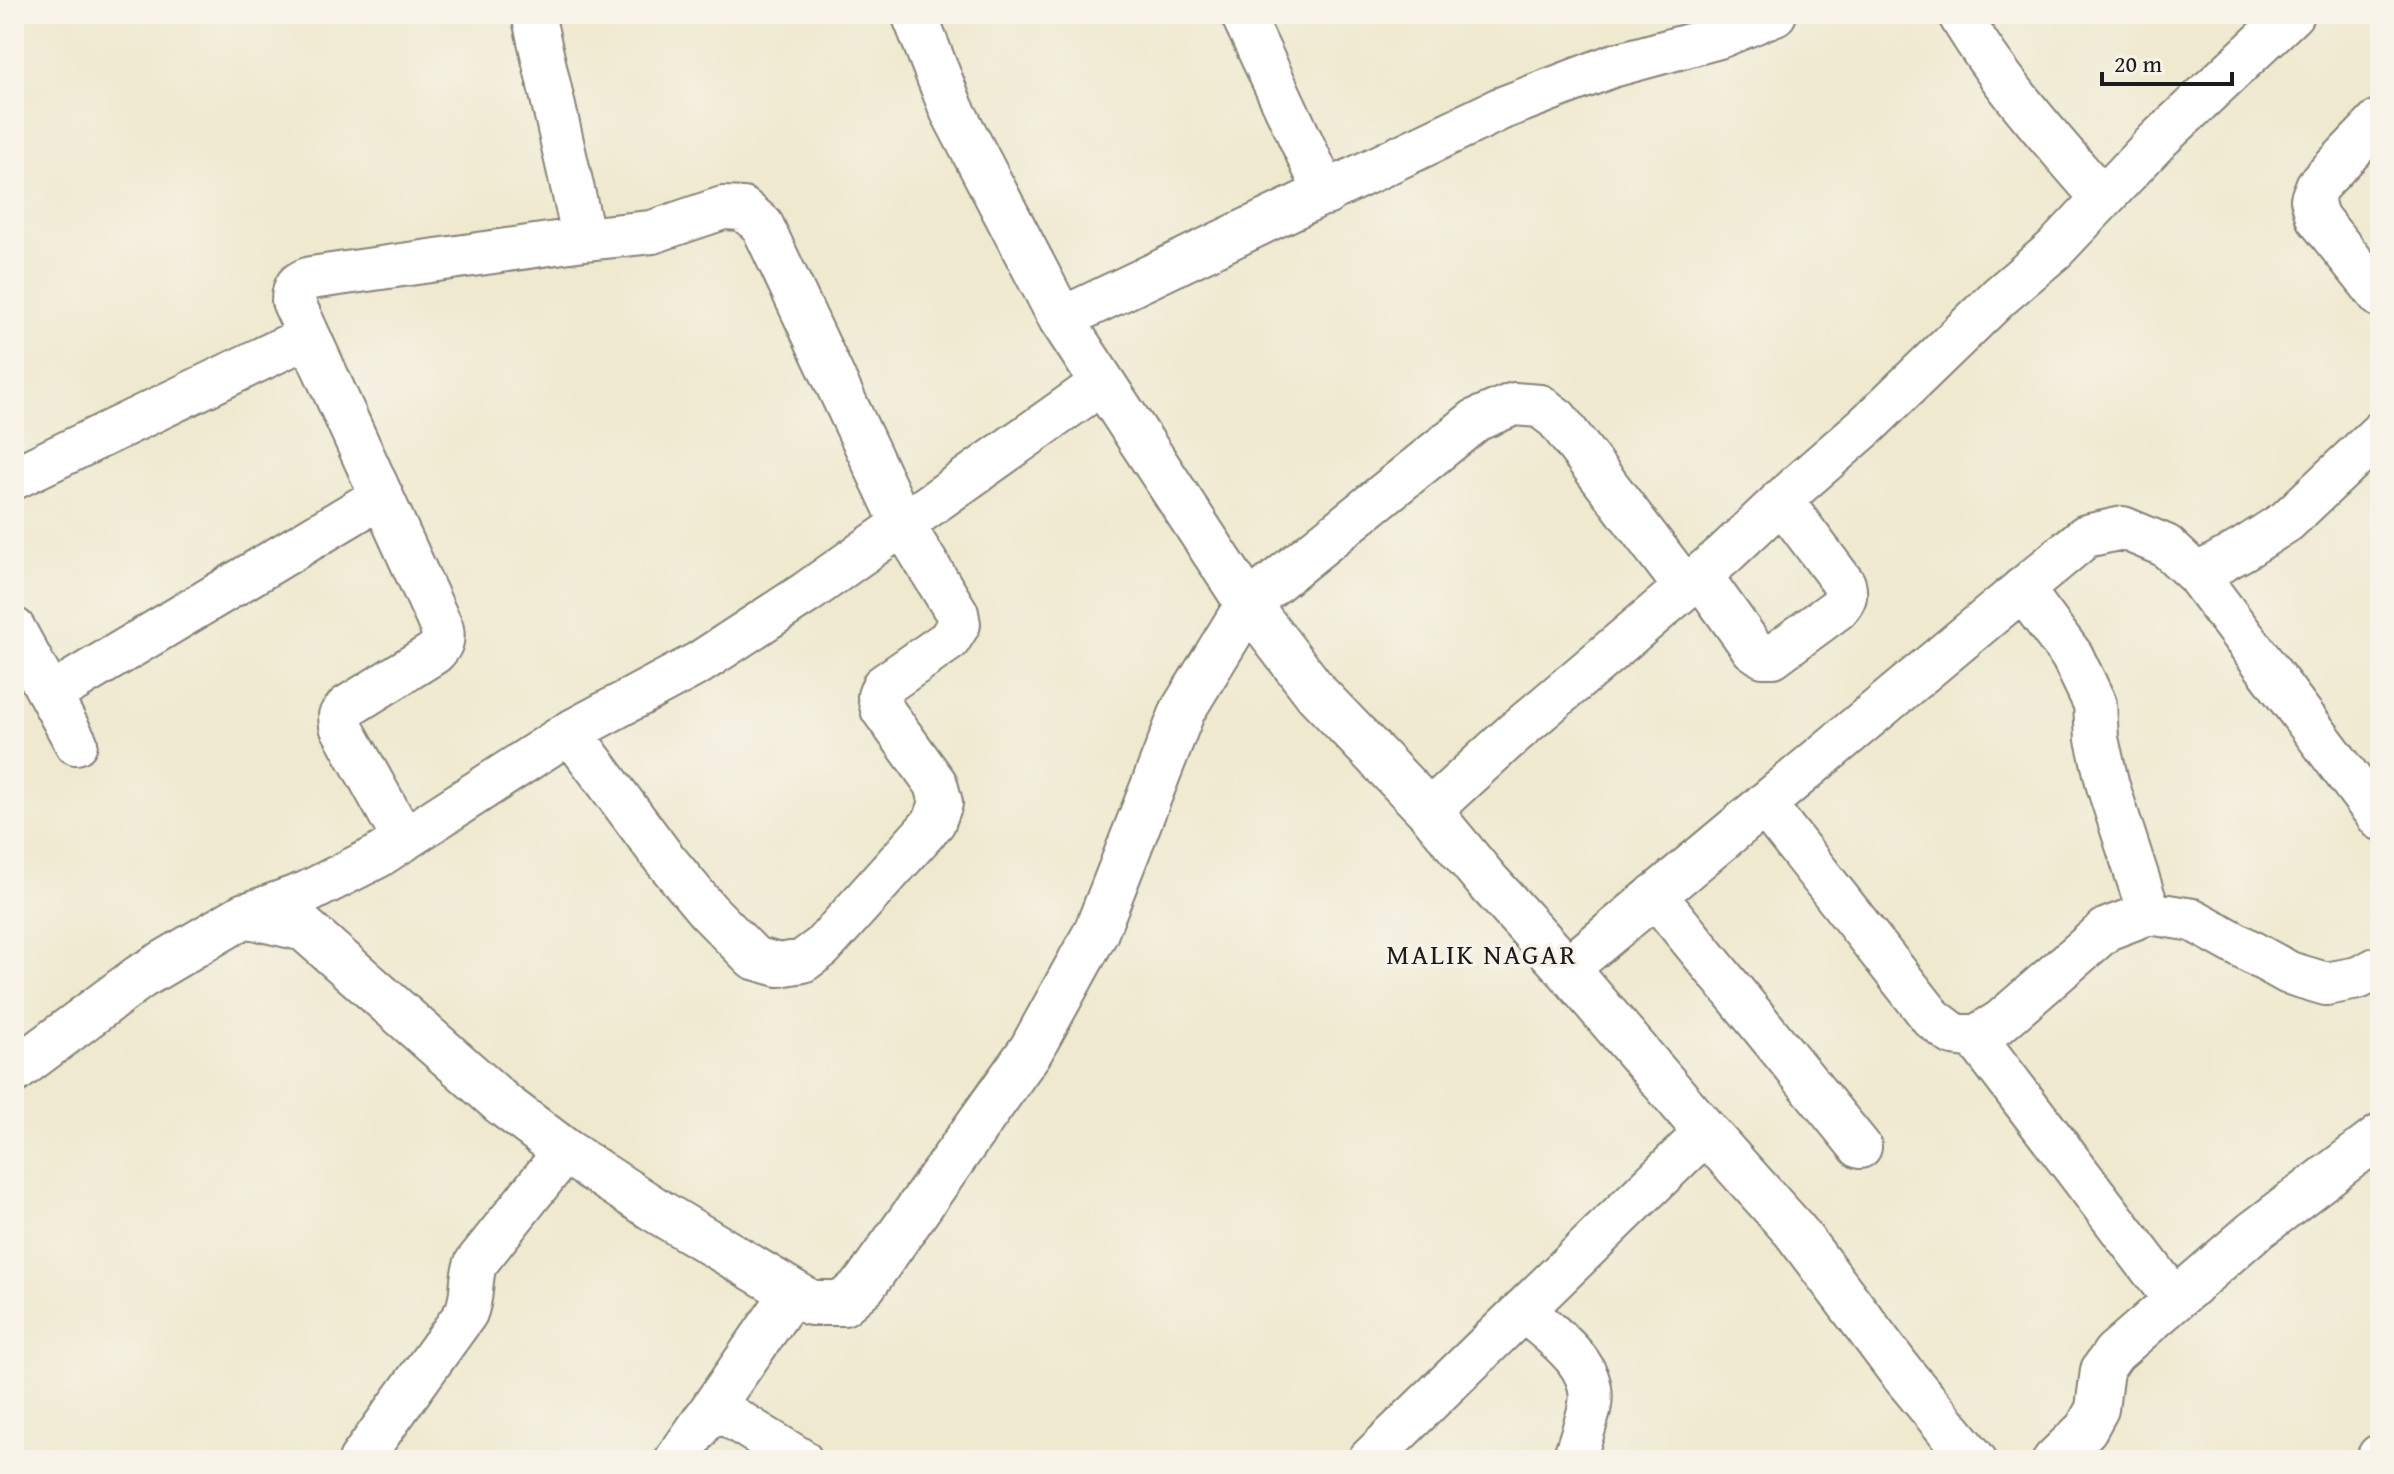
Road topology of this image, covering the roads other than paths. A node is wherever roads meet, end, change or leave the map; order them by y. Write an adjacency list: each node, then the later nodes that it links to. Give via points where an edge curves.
1 (533, 14): 10 (street)
2 (914, 14): 12 (street, via 952,110)
3 (1242, 14): 8 (street)
4 (1775, 14): 8 (street, via 1719,37 1612,66 1500,109)
5 (1959, 14): 9 (street, via 2039,126)
6 (2292, 14): 9 (street)
7 (2380, 120): 11 (street, via 2317,186 2312,199 2317,217)
8 (1326, 194): 12 (street)
9 (2102, 198): 18 (street, via 2055,249)
10 (584, 239): 13 (street, via 299,281 293,301); 19 (street, via 652,232 723,208 743,209 762,225)
11 (2380, 296)
12 (1061, 319): 14 (street)
13 (309, 336): 16 (street); 17 (street)
14 (1102, 383): 19 (street); 23 (street)
15 (2380, 433): 20 (street, via 2287,521)
16 (14, 478)
17 (382, 496): 25 (street); 31 (street, via 444,639 434,653 340,716)
18 (1781, 500): 21 (street); 21 (street, via 1844,584 1845,601 1837,609 1773,656 1763,656)
19 (902, 523): 26 (street, via 699,663); 26 (street, via 959,624 949,640 883,686 879,696 882,709 936,784 941,803 934,822 822,947 803,961 779,965 754,958 663,857)
20 (2197, 575): 22 (street, via 2166,546 2123,528 2086,536); 30 (street)
21 (1692, 581): 23 (street, via 1557,419 1540,406 1514,404 1476,420); 29 (street)
22 (2022, 589): 28 (street); 33 (street, via 2086,680 2108,786)
23 (1248, 604): 29 (street, via 1317,694); 43 (street, via 1183,710 1096,932 1031,1050 864,1285 843,1303 811,1303)
24 (14, 629): 25 (street)
25 (50, 695): 27 (street)
26 (570, 732): 31 (street)
27 (76, 743)
28 (1764, 804): 32 (street); 37 (street, via 1932,1018 1953,1034)
29 (1429, 811): 36 (street)
30 (2380, 819)
31 (404, 840): 34 (street, via 306,893)
32 (1655, 895): 36 (street); 41 (street)
33 (2149, 913): 35 (street, via 2193,920 2289,973 2326,984); 37 (street, via 2107,929 2000,1022)
34 (245, 915): 38 (street, via 140,977); 42 (street, via 305,929 504,1105)
35 (2380, 967)
36 (1567, 969): 39 (street)
37 (1975, 1037): 44 (street)
38 (14, 1071)
39 (1706, 1132): 45 (street); 52 (street, via 1795,1231)
40 (2380, 1136): 44 (street, via 2252,1233)
41 (1860, 1147)
42 (565, 1151): 43 (street); 47 (street, via 476,1263 466,1313)
43 (793, 1292): 46 (street)
44 (2175, 1300): 53 (street, via 2114,1353 2102,1370 2097,1409 2086,1429)
45 (1523, 1310): 50 (street); 51 (street, via 1574,1356 1588,1376 1591,1402)
46 (715, 1407): 48 (street); 49 (street)
47 (360, 1460)
48 (676, 1460)
49 (801, 1460)
50 (1369, 1460)
51 (1574, 1460)
52 (1974, 1460)
53 (2054, 1460)

